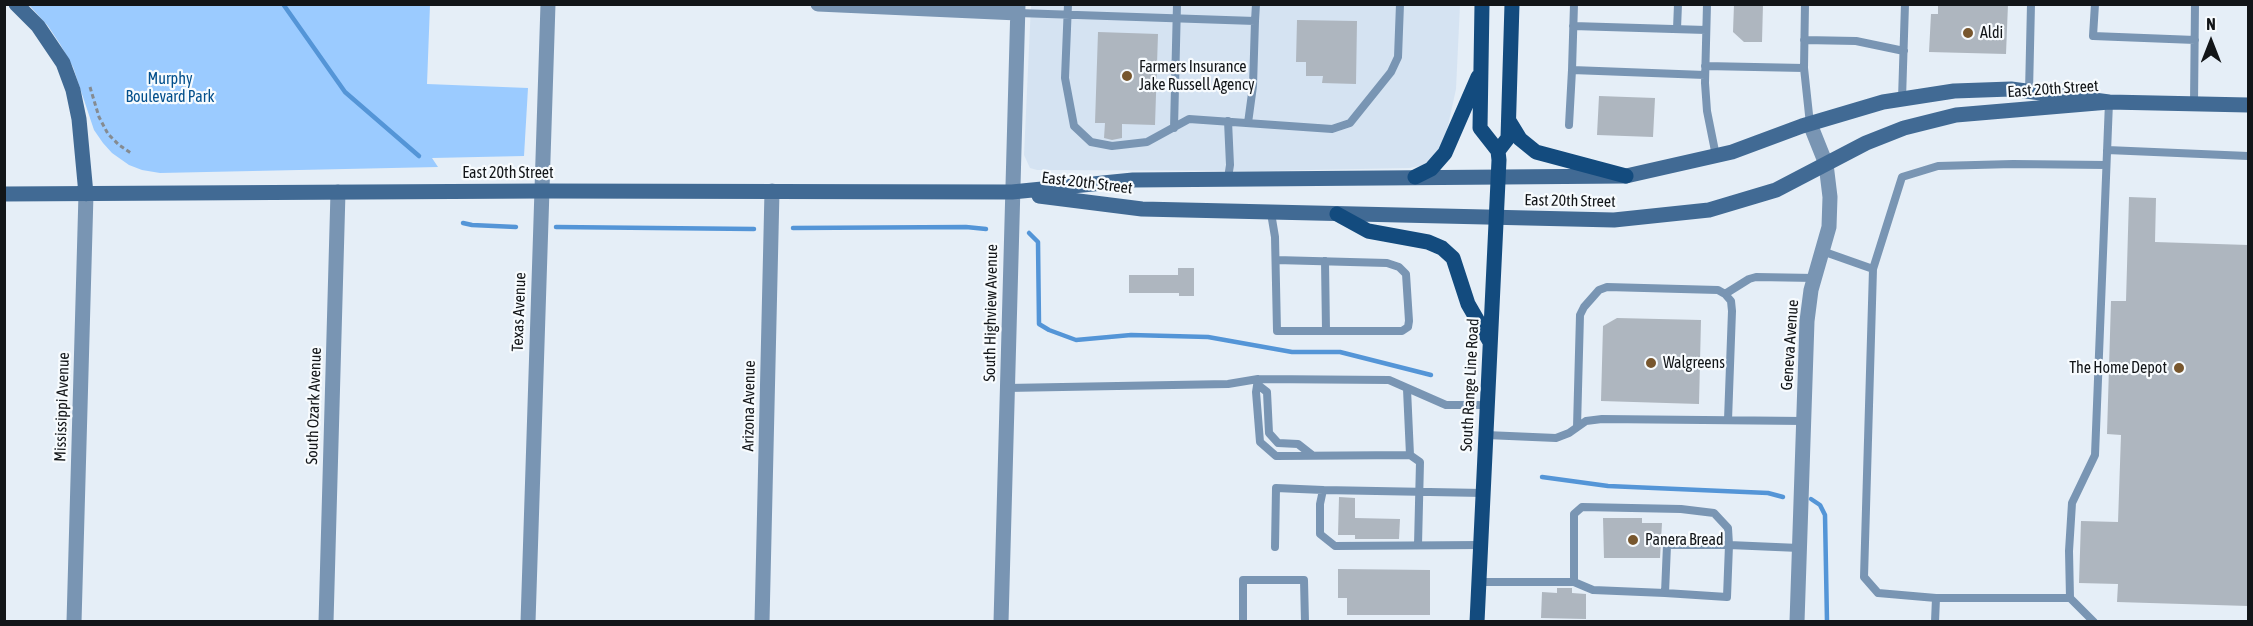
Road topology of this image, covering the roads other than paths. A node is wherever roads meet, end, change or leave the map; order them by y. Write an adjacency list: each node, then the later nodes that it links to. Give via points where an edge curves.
1 (16, 4): 58 (main road, via 38,26 63,63 73,90)
2 (548, 4): 53 (street, Texas Avenue)
3 (818, 4): 18 (street)
4 (1068, 4): 19 (lane)
5 (1177, 4): 20 (lane)
6 (1256, 4): 21 (lane)
7 (1400, 4): 39 (lane, via 1398,57 1391,72 1350,123 1332,129)
8 (1482, 4): 31 (main road)
9 (1512, 4): 38 (main road, South Range Line Road)
10 (1574, 4): 22 (lane)
11 (1678, 4): 23 (lane)
12 (1707, 4): 24 (lane)
13 (1805, 4): 25 (lane, Geneva Avenue)
14 (1905, 4): 27 (lane)
15 (2031, 4): 32 (lane)
16 (2095, 4): 26 (lane, via 2093,36)
17 (2195, 4): 26 (lane)
18 (1018, 9): 19 (lane); 56 (street, South Highview Avenue)
19 (1068, 14): 20 (lane); 42 (lane, via 1065,78 1074,126 1091,142 1112,146 1147,142)
20 (1177, 18): 21 (lane); 42 (lane)
21 (1255, 21): 39 (lane)
22 (1573, 26): 23 (lane); 29 (lane)
23 (1677, 29): 24 (lane)
24 (1706, 30): 30 (lane)
25 (1804, 40): 27 (lane, via 1856,41); 28 (lane, Geneva Avenue)
26 (2195, 40): 35 (lane)
27 (1904, 51): 33 (lane)
28 (1804, 68): 30 (lane); 40 (lane, Geneva Avenue)
29 (1572, 70): 30 (lane); 41 (lane)
30 (1705, 70): 45 (lane, via 1707,111)
31 (1480, 72): 44 (main road, via 1480,128); 50 (main road, via 1445,153 1431,169)
32 (2029, 92): 33 (main road, East 20th Street, via 1954,91); 34 (main road, East 20th Street)
33 (1902, 99): 40 (main road, East 20th Street)
34 (2109, 102): 35 (main road, East 20th Street); 43 (lane); 47 (main road, East 20th Street, via 1956,115 1904,128)
35 (2194, 104): 36 (main road, East 20th Street)
36 (2248, 105)
37 (1228, 121): 39 (lane); 42 (lane, via 1189,119); 52 (lane)
38 (1509, 121): 44 (main road, South Range Line Road, via 1508,138); 49 (main road, via 1520,140 1536,152)
39 (1248, 123)
40 (1810, 124): 45 (main road, East 20th Street); 47 (street, Geneva Avenue)
41 (1569, 125)
42 (1173, 128)
43 (2107, 150): 46 (lane); 48 (lane)
44 (1498, 151): 51 (main road, South Range Line Road)
45 (1716, 156): 49 (main road, East 20th Street)
46 (2248, 156)
47 (1826, 164): 61 (main road, East 20th Street, via 1776,190 1709,210 1614,220); 62 (street, Geneva Avenue, via 1829,227)
48 (2106, 165): 65 (lane, via 1938,166 1902,177); 92 (lane, via 2095,455 2072,502)
49 (1626, 176): 51 (main road, East 20th Street)
50 (1415, 177): 51 (main road, East 20th Street); 52 (main road, East 20th Street)
51 (1498, 177): 61 (main road, South Range Line Road)
52 (1228, 178): 56 (main road, East 20th Street, via 1133,180)
53 (541, 191): 54 (main road, East 20th Street); 55 (main road, East 20th Street); 95 (street, Texas Avenue)
54 (772, 191): 56 (main road, East 20th Street); 96 (street, Arizona Avenue)
55 (338, 192): 58 (main road, East 20th Street); 94 (street, South Ozark Avenue)
56 (1012, 192): 59 (main road, East 20th Street, via 1142,208); 71 (street, South Highview Avenue)
57 (4, 194): 58 (main road, East 20th Street)
58 (86, 194): 93 (street, Mississippi Avenue)
59 (1271, 213): 60 (main road, East 20th Street); 63 (lane)
60 (1337, 214): 61 (main road, East 20th Street); 69 (main road, via 1368,231 1442,248 1453,258 1468,304)
61 (1496, 218): 69 (main road, South Range Line Road)
62 (1822, 251): 65 (lane); 66 (street, Geneva Avenue)
63 (1276, 260): 64 (lane); 68 (lane, via 1277,331)
64 (1325, 261): 68 (lane); 68 (lane, via 1387,263 1399,267 1406,274 1409,321 1402,332)
65 (1873, 269): 91 (lane, via 1864,578 1878,592)
66 (1815, 278): 67 (lane, via 1756,277); 75 (street, Geneva Avenue, via 1807,321)
67 (1725, 294): 74 (lane, via 1732,311); 76 (lane, via 1718,290 1599,290 1580,315)
68 (1326, 331)
69 (1490, 343): 73 (main road, South Range Line Road)
70 (1258, 382): 71 (lane); 72 (lane, via 1389,380); 79 (lane, via 1267,392 1269,433 1278,443 1298,444); 79 (lane, via 1260,442 1276,456)
71 (1007, 388): 97 (street, South Highview Avenue)
72 (1407, 389): 73 (lane, via 1446,405); 78 (lane)
73 (1487, 405): 77 (main road, South Range Line Road)
74 (1728, 420): 75 (lane); 76 (lane, via 1602,418)
75 (1803, 421): 87 (street, Geneva Avenue)
76 (1577, 427): 77 (lane, via 1556,438)
77 (1486, 435): 82 (main road, South Range Line Road)
78 (1410, 454): 79 (lane); 81 (lane, via 1420,462)
79 (1312, 455)
80 (1323, 490): 81 (lane); 83 (lane, via 1320,534 1335,546); 86 (lane, via 1276,488)
81 (1420, 493): 82 (lane); 83 (lane)
82 (1483, 493): 84 (main road, South Range Line Road)
83 (1418, 545): 84 (lane)
84 (1480, 545): 88 (main road, South Range Line Road)
85 (1730, 545): 87 (lane); 89 (lane, via 1728,528 1714,513 1582,507 1574,514); 90 (lane, via 1668,545); 90 (lane, via 1727,597)
86 (1275, 547)
87 (1800, 548): 101 (street, Geneva Avenue)
88 (1479, 582): 89 (lane); 100 (main road, South Range Line Road)
89 (1574, 582): 90 (lane, via 1593,590)
90 (1665, 593)
91 (1935, 598): 92 (lane); 102 (lane)
92 (2070, 598): 103 (lane)
93 (74, 621)
94 (326, 621)
95 (528, 621)
96 (762, 621)
97 (1001, 621)
98 (1243, 621): 99 (lane, via 1243,580 1304,580)
99 (1305, 621)
100 (1477, 621)
101 (1797, 621)
102 (1935, 621)
103 (2094, 621)

